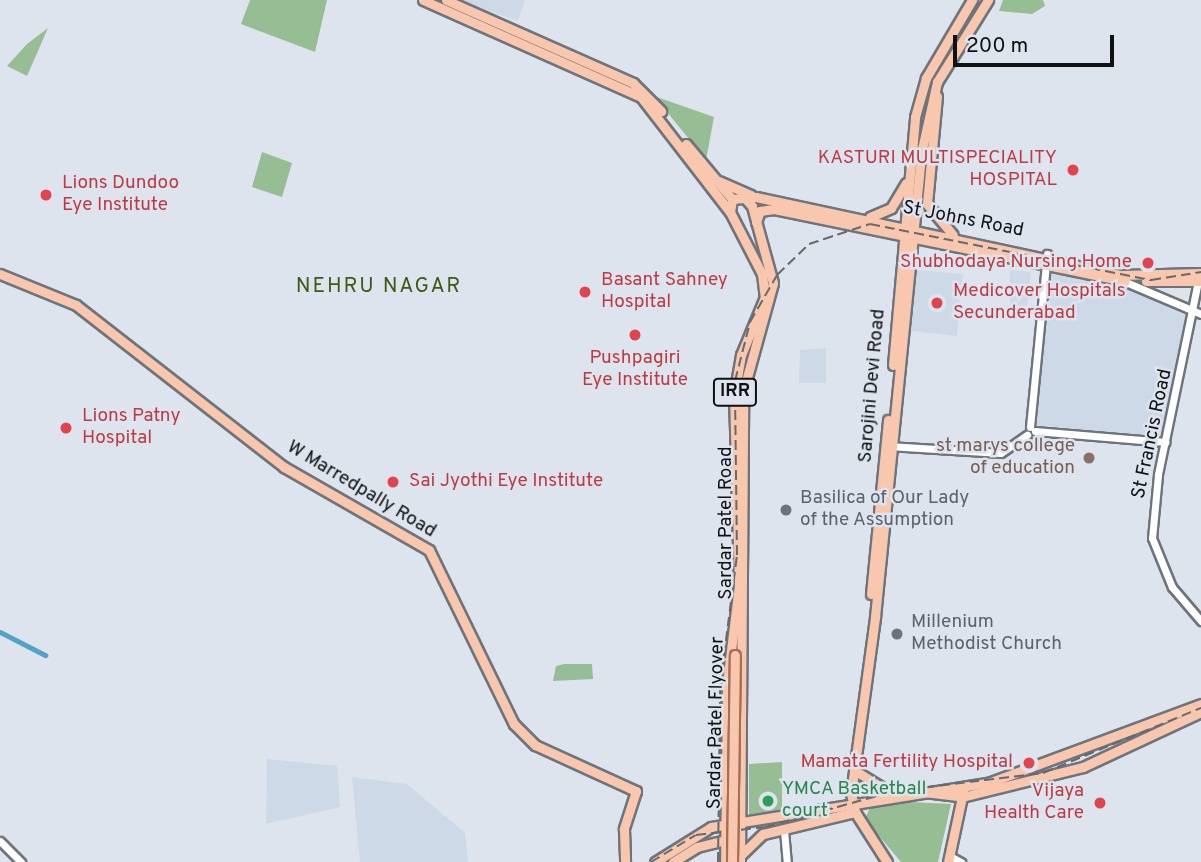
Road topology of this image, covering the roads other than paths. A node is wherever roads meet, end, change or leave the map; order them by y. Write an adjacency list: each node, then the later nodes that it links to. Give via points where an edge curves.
1 (423, 0): 11 (main road, Sardar Patel Road, via 631,90)
2 (446, 0): 7 (main road, via 633,83)
3 (972, 0): 6 (main road, via 926,78)
4 (988, 0): 5 (main road)
5 (936, 87): 14 (main road); 15 (main road, via 927,204)
6 (909, 175): 12 (main road, via 891,208); 14 (main road)
7 (715, 178): 9 (main road); 10 (main road)
8 (743, 196): 9 (main road, St Johns Road); 10 (main road, St Johns Road); 13 (main road, Sardar Patel Road / IRR)
9 (756, 197): 12 (main road, St Johns Road)
10 (732, 199): 11 (main road)
11 (730, 212): 25 (main road, Sardar Patel Road / IRR, via 765,285 736,374)
12 (863, 217): 14 (main road, St Johns Road)
13 (755, 228): 14 (main road, St Johns Road, via 760,211 774,209); 26 (main road, Sardar Patel Road / IRR, via 772,297 744,377)
14 (911, 233): 15 (main road, St Johns Road); 17 (main road, St Johns Road); 24 (main road, Sarojini Devi Road)
15 (955, 236): 16 (main road, St Johns Road)
16 (1047, 254): 17 (street); 19 (main road, St Johns Road)
17 (1043, 266): 19 (main road, St Johns Road); 22 (street)
18 (0, 274): 52 (main road, W Marredpally Road, via 76,305 284,467 429,550 514,724 535,745 636,791 624,829)
19 (1121, 278): 20 (main road, St Johns Road); 21 (street)
20 (1200, 278): 21 (street, St Francis Road)
21 (1198, 313): 23 (street, St Francis Road)
22 (1031, 431): 23 (street); 24 (street, via 1001,453)
23 (1166, 442): 27 (street, St Francis Road, via 1153,538 1172,587)
24 (888, 446): 32 (main road, Sarojini Devi Road)
25 (739, 585): 28 (main road, Sardar Patel Flyover / IRR); 38 (main road, Sardar Patel Road / IRR, via 727,683)
26 (745, 601): 28 (main road, Sardar Patel Flyover / IRR); 40 (main road, Sardar Patel Road / IRR)
27 (1201, 621)
28 (738, 655): 49 (main road, Sardar Patel Flyover / IRR, bridge)
29 (1201, 704): 31 (main road)
30 (1201, 712): 31 (main road)
31 (1177, 718): 33 (main road, via 999,779); 36 (main road, via 1083,767)
32 (855, 770): 35 (main road, via 870,785); 37 (main road, Sarojini Devi Road)
33 (963, 785): 34 (main road); 36 (main road)
34 (924, 792): 35 (main road); 36 (main road)
35 (897, 794): 37 (main road)
36 (962, 797): 50 (main road)
37 (852, 801): 39 (main road, Sarojini Devi Road); 42 (main road)
38 (727, 809): 40 (main road, via 734,820); 41 (main road, Sardar Patel Road / IRR); 43 (main road)
39 (855, 812): 44 (main road); 57 (main road, Sarojini Devi Road)
40 (742, 814): 42 (main road, Sardar Patel Road / IRR)
41 (727, 825): 42 (main road); 43 (main road); 48 (main road, Sardar Patel Road / IRR)
42 (741, 825): 45 (main road, Sardar Patel Road / IRR)
43 (712, 827): 47 (main road, via 719,833); 53 (main road)
44 (784, 830): 49 (main road, via 754,838); 56 (street)
45 (741, 837): 48 (main road); 49 (main road, Sardar Patel Road / IRR)
46 (0, 841): 51 (street)
47 (715, 842): 48 (main road); 54 (main road)
48 (726, 844): 49 (main road, via 733,844); 55 (main road, Sardar Patel Road / IRR)
49 (738, 860)
50 (948, 860): 58 (street)
51 (21, 862)
52 (625, 862)
53 (655, 862)
54 (673, 862)
55 (725, 862)
56 (787, 862)
57 (887, 862)
58 (961, 862)

